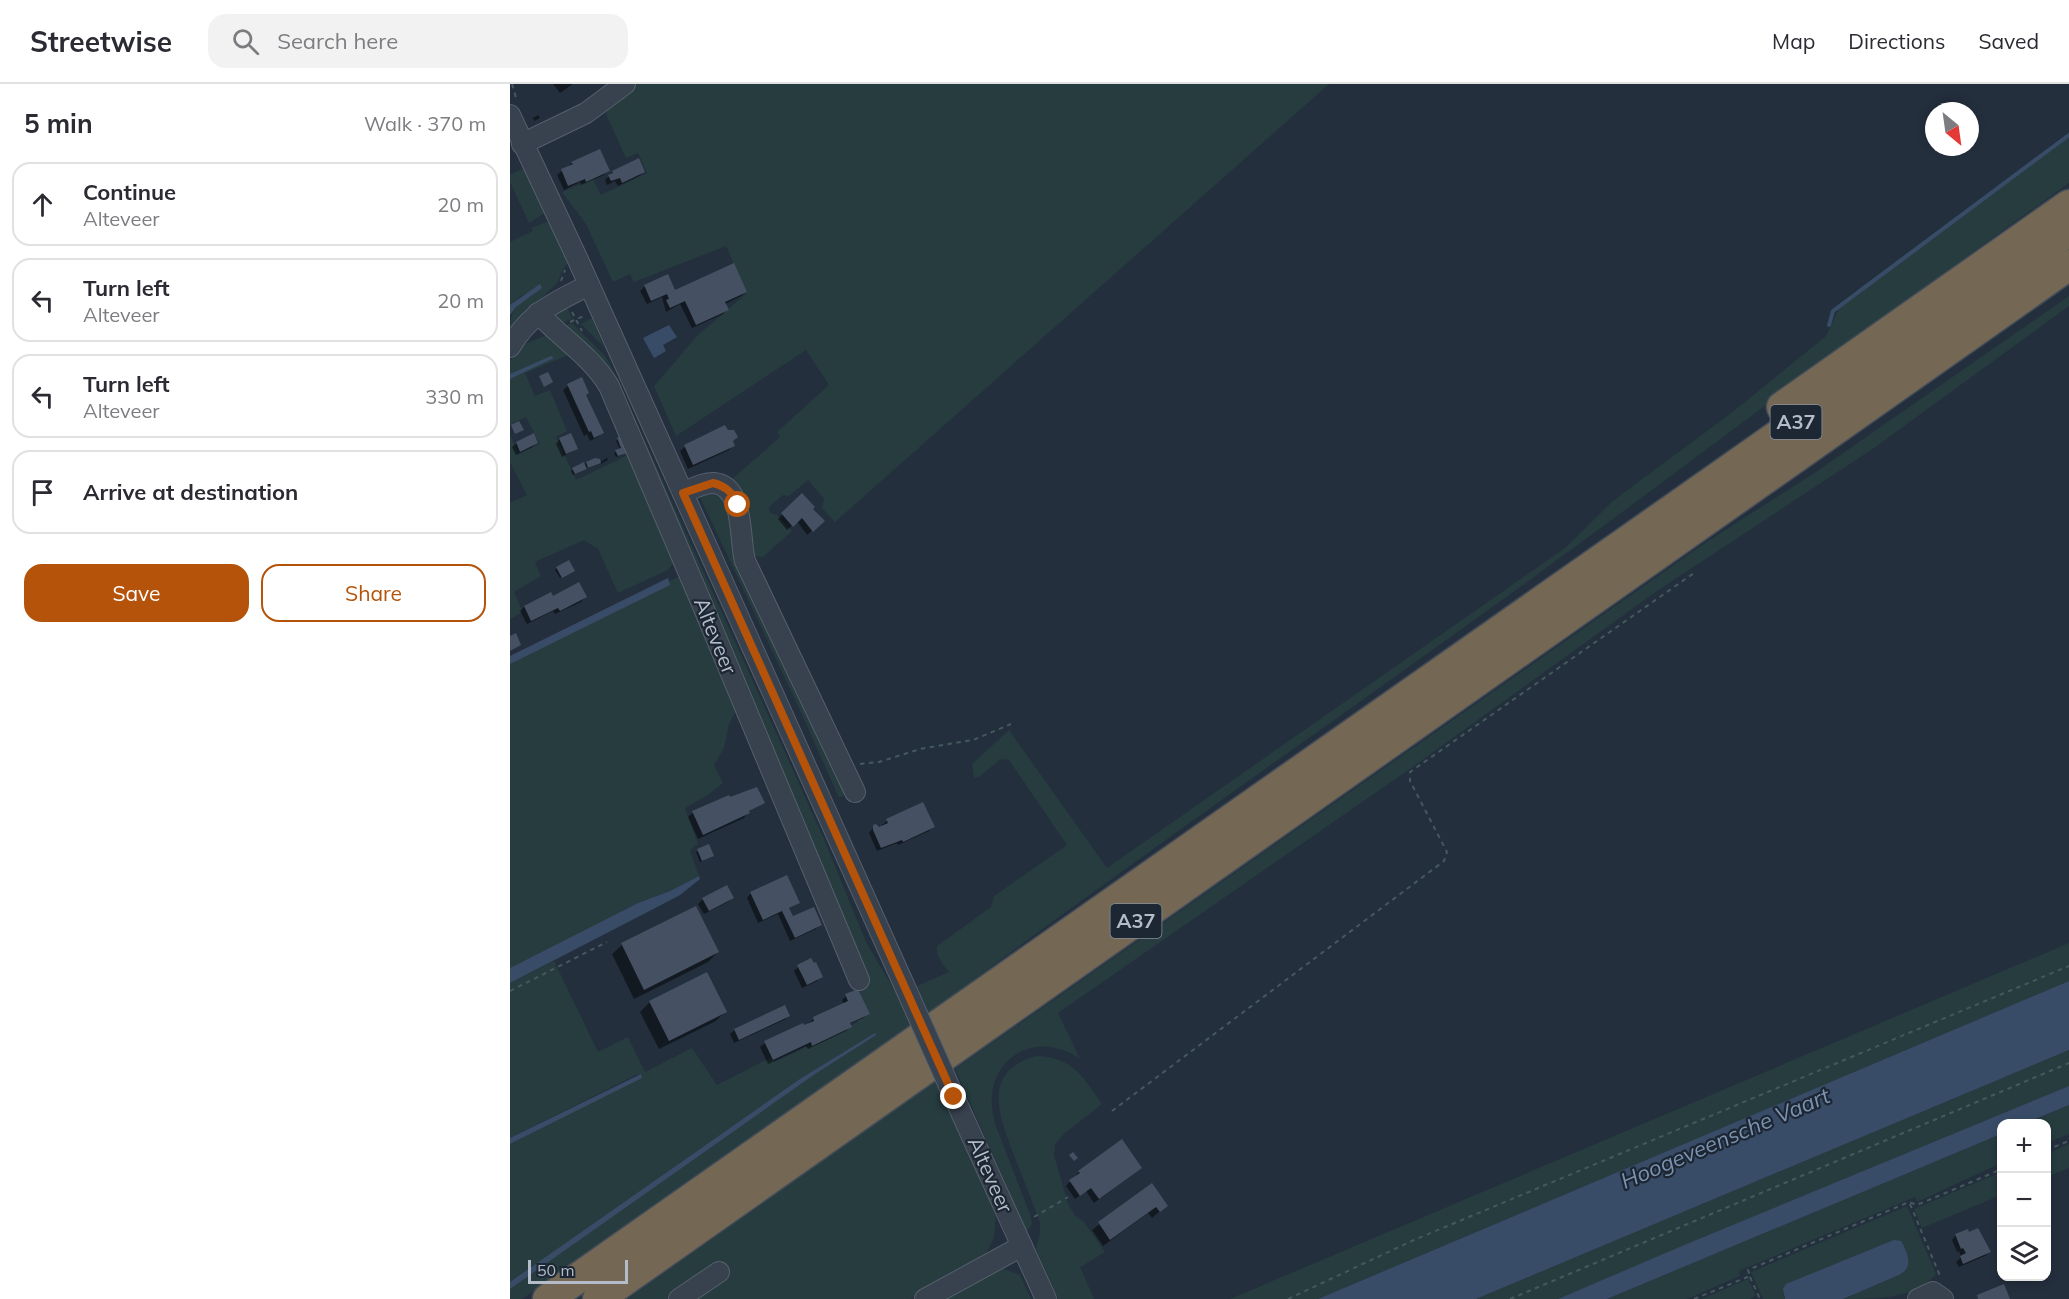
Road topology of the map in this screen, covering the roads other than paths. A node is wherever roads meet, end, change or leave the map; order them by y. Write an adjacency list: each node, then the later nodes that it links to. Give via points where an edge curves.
1 (626, 84): 3 (street, via 586,113)
2 (510, 115): 3 (street, Alteveer)
3 (528, 141): 7 (street, Alteveer)
4 (2069, 205): 11 (highway, A37, via 1689,476)
5 (2069, 231): 11 (highway, A37)
6 (2069, 266): 17 (highway, A37)
7 (589, 285): 8 (street); 10 (street, Alteveer)
8 (538, 313): 9 (street, via 520,330); 13 (street, Alteveer, via 591,361 609,386)
9 (510, 347)
10 (683, 493): 12 (street, via 713,483 727,488 735,498 745,561); 14 (street, Alteveer, bridge)
11 (1522, 614): 16 (highway, A37)
12 (855, 792)
13 (859, 980)
14 (1022, 1246): 19 (street); 20 (street, Alteveer)
15 (719, 1272): 18 (street)
16 (548, 1299)
17 (598, 1299)
18 (679, 1299)
19 (925, 1299)
20 (1046, 1299)
21 (1918, 1299): 22 (street, via 1934,1292)
22 (1943, 1299)

